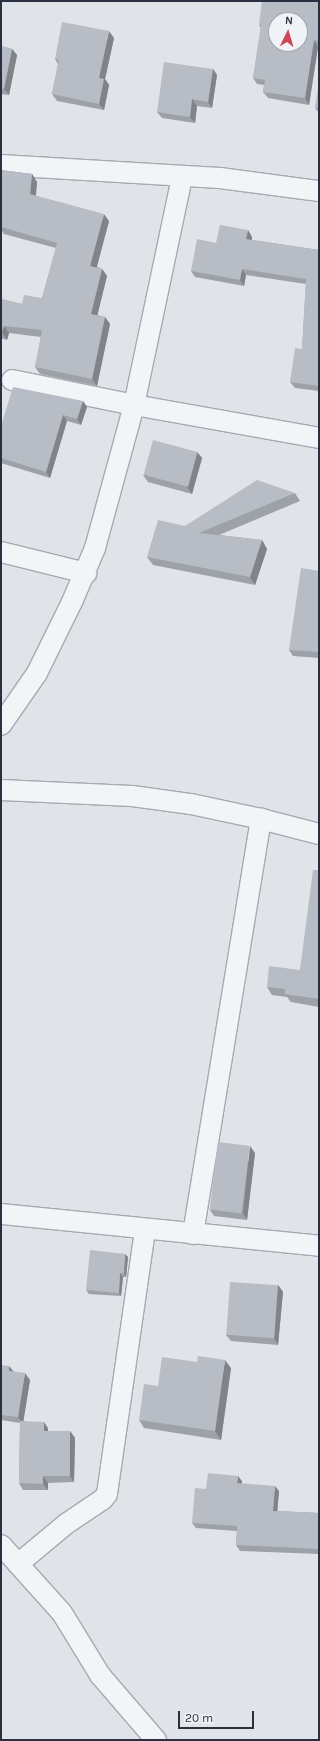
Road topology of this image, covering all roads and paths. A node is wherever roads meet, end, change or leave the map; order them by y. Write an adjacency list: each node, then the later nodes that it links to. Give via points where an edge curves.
1 (1, 165): 2 (street)
2 (182, 177): 3 (street, via 220,178); 5 (street)
3 (319, 191)
4 (12, 380): 5 (street)
5 (134, 405): 6 (street); 8 (street, via 95,548)
6 (319, 438)
7 (1, 552): 8 (street)
8 (86, 572): 9 (street, via 37,673)
9 (1, 725)
10 (1, 790): 11 (street, via 132,796 191,804)
11 (261, 819): 12 (street); 15 (street)
12 (319, 834)
13 (1, 1214): 14 (street)
14 (145, 1230): 15 (street); 18 (street, via 107,1494)
15 (193, 1234): 16 (street)
16 (319, 1246)
17 (1, 1545): 18 (street)
18 (18, 1564): 19 (street, via 62,1613 100,1675)
19 (156, 1740)

